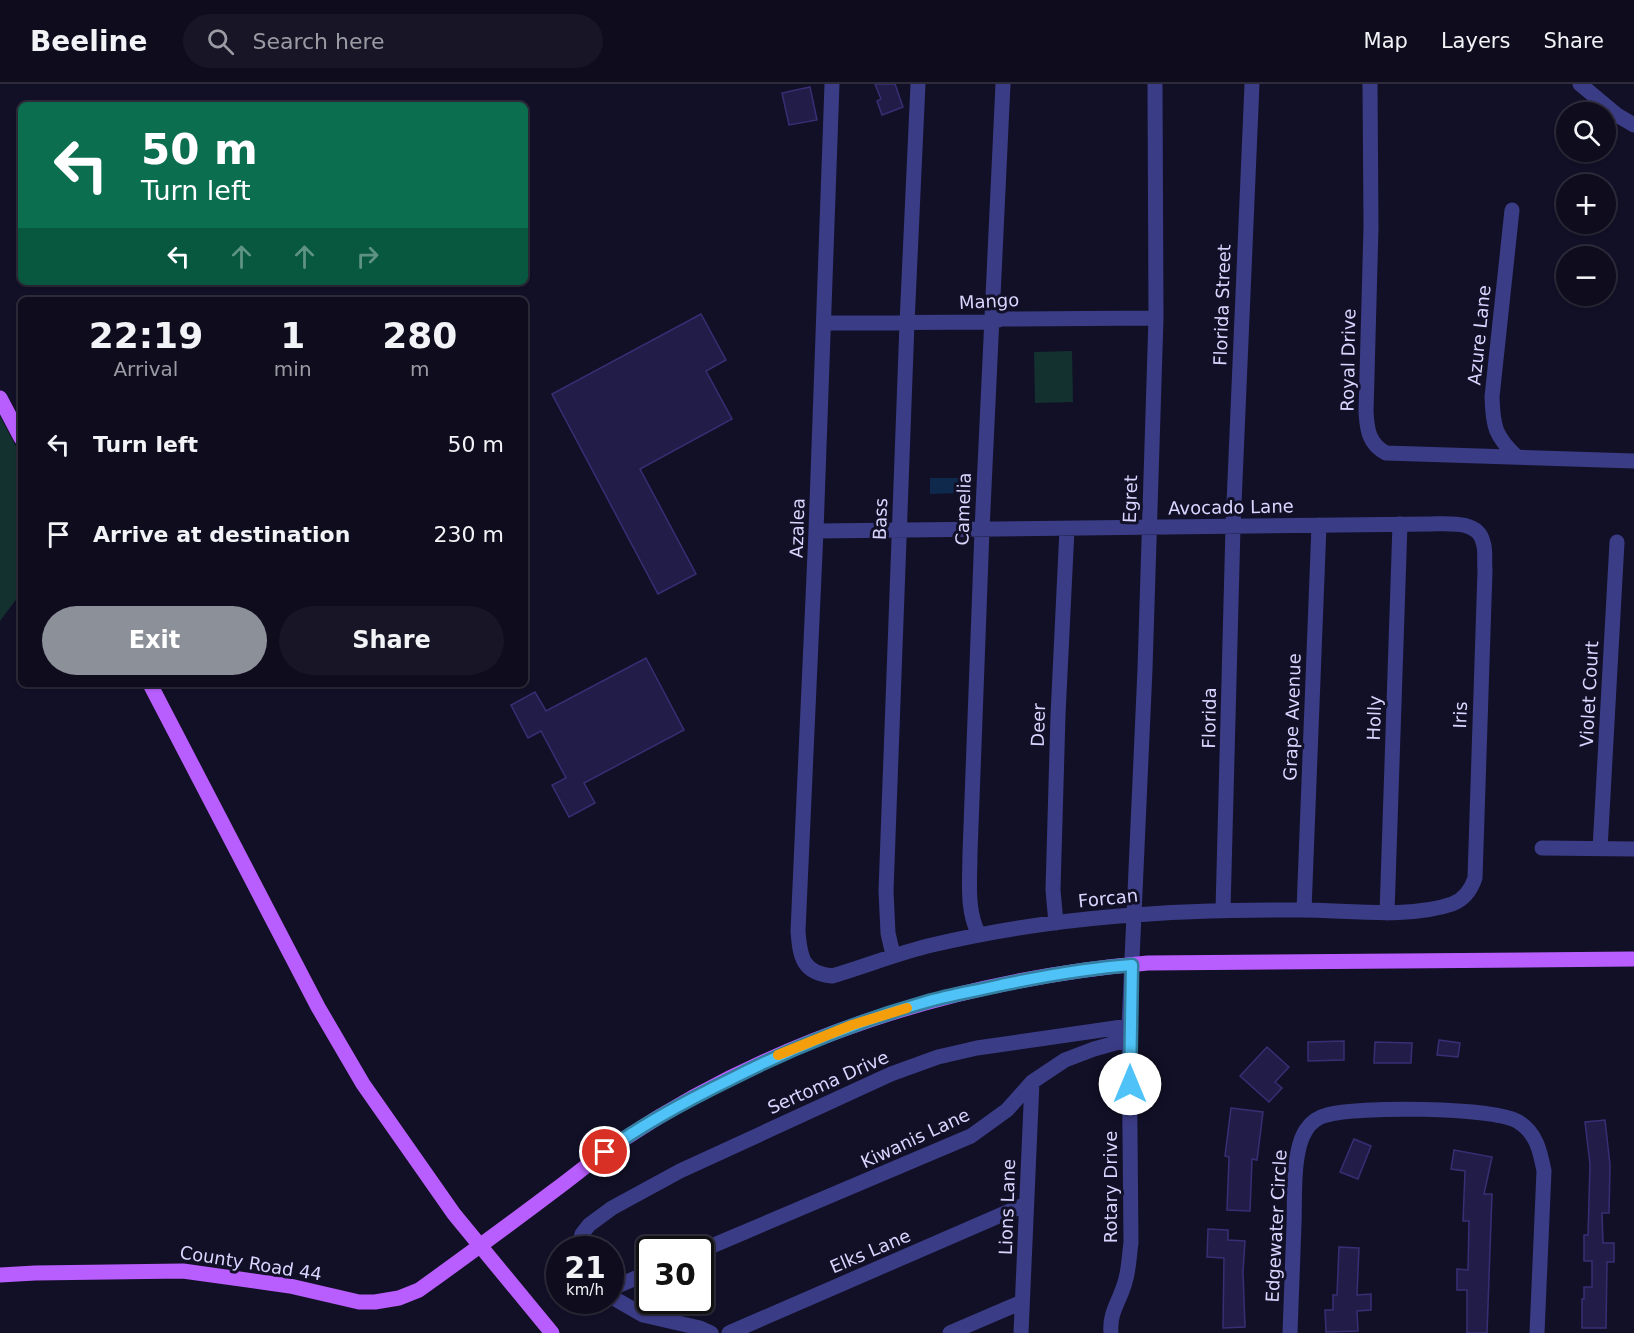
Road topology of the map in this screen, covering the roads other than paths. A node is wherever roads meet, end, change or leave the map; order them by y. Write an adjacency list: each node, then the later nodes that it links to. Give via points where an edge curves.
1 (832, 84): 12 (street, Azalea)
2 (918, 84): 13 (street, Bass)
3 (1003, 84): 11 (street, Camelia)
4 (1155, 84): 10 (street, Egret)
5 (1252, 84): 22 (street, Florida Street)
6 (1370, 84): 17 (street, Royal Drive, via 1366,412 1371,440 1386,453)
7 (1580, 84): 8 (street)
8 (1634, 125)
9 (1512, 210): 17 (street, Azure Lane, via 1492,397 1496,433)
10 (1156, 318): 11 (street, Mango); 23 (street, Egret)
11 (992, 322): 13 (street, Mango); 26 (street, Camelia)
12 (824, 323): 13 (street, Mango); 27 (street, Azalea)
13 (907, 323): 25 (street, Bass)
14 (0, 398): 15 (main road)
15 (18, 432)
16 (1634, 455): 18 (street)
17 (1517, 457): 18 (street, Royal Drive)
18 (1634, 461)
19 (1400, 524): 20 (street, Avocado Lane); 21 (street, Avocado Lane); 36 (street, Holly)
20 (1430, 524): 35 (street, Iris, via 1468,525 1484,542 1475,878 1465,896 1453,904)
21 (1319, 525): 22 (street, Avocado Lane); 34 (street, Grape Avenue)
22 (1233, 527): 23 (street, Avocado Lane); 33 (street, Florida)
23 (1149, 528): 24 (street, Avocado Lane); 37 (street, Egret)
24 (1067, 529): 26 (street, Avocado Lane); 38 (street, Deer, via 1053,878)
25 (899, 530): 26 (street, Avocado Lane); 27 (street, Avocado Lane); 40 (street, Bass, via 886,891)
26 (982, 530): 39 (street, Camelia, via 970,905)
27 (816, 531): 43 (street, Azalea, via 798,931 799,945)
28 (1617, 542): 31 (street, Violet Court)
29 (152, 687): 49 (main road, via 318,1007 363,1084)
30 (1542, 848): 31 (street)
31 (1600, 849): 32 (street)
32 (1634, 849)
33 (1223, 910): 34 (street, Forcan); 37 (street, Forcan)
34 (1304, 910): 36 (street, Forcan)
35 (1416, 910): 36 (street, Forcan)
36 (1387, 913)
37 (1134, 915): 38 (street, Forcan); 42 (street, Egret)
38 (1056, 923): 39 (street, Forcan)
39 (979, 935): 40 (street, Forcan)
40 (893, 956): 43 (street, Forcan, via 832,976)
41 (1634, 959): 42 (main road, County Road 44)
42 (1132, 965): 44 (street, Rotary Drive); 49 (main road, County Road 44, via 1038,977 927,1002 852,1025 774,1057 692,1098 623,1139)
43 (811, 971)
44 (1130, 1033): 45 (street, Kiwanis Lane, via 1065,1060); 47 (street, Sertoma Drive, via 977,1048 891,1074 680,1171 612,1208 589,1225); 58 (street, Rotary Drive, via 1131,1243 1126,1278 1112,1313)
45 (1032, 1082): 46 (street, Lions Lane); 48 (street, Kiwanis Lane, via 1007,1110 971,1136)
46 (1026, 1204): 51 (street, Lions Lane); 55 (street, Elks Lane)
47 (582, 1236)
48 (714, 1245)
49 (480, 1246): 50 (main road, County Road 44, via 419,1290 375,1302 183,1271); 53 (main road)
50 (0, 1275)
51 (1022, 1302): 56 (street); 57 (street, Lions Lane)
52 (624, 1304): 54 (street, via 643,1315)
53 (552, 1333)
54 (711, 1333)
55 (729, 1333)
56 (950, 1333)
57 (1021, 1333)
58 (1111, 1333)
59 (1290, 1333): 60 (street, Edgewater Circle, via 1296,1175 1299,1144 1305,1131 1324,1115 1419,1110 1500,1115 1515,1120 1536,1140 1544,1171)
60 (1537, 1333)

